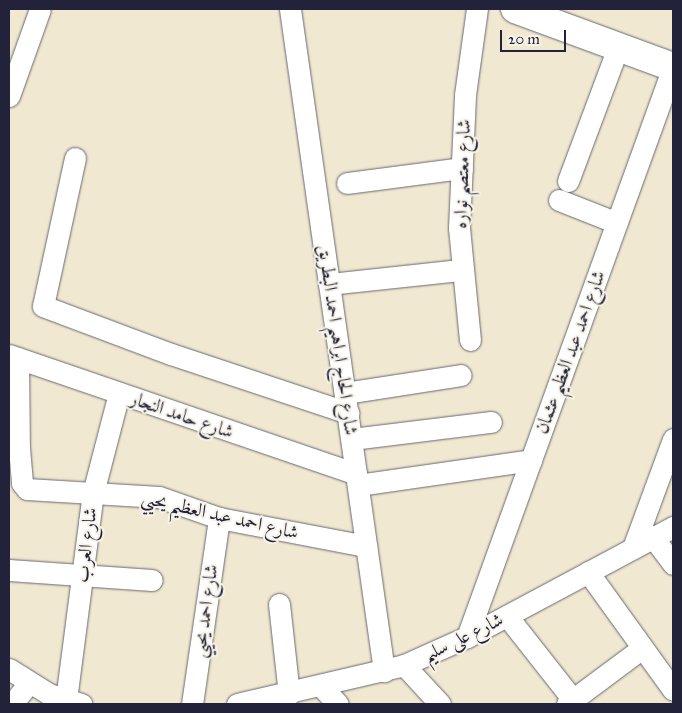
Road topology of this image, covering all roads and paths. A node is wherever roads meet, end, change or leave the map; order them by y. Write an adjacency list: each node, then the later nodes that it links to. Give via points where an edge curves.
1 (40, 9): 7 (street)
2 (290, 9): 13 (street, شارع الحاج ابراهيم احمد البطريق)
3 (477, 9): 9 (street, شارع معتصم نواره, via 465,95)
4 (515, 9): 5 (street)
5 (618, 47): 6 (street); 11 (street, via 563,191)
6 (673, 67): 11 (street, شارع احمد عبد العظيم عثمان)
7 (9, 96)
8 (75, 158): 18 (street, via 43,306 171,354)
9 (462, 168): 10 (street); 12 (street, شارع معتصم نواره)
10 (347, 183)
11 (617, 223): 22 (street, شارع احمد عبد العظيم عثمان)
12 (461, 270): 13 (street); 14 (street, شارع معتصم نواره)
13 (329, 284): 18 (street, شارع الحاج ابراهيم احمد البطريق)
14 (470, 340)
15 (14, 357): 17 (street, شارع حامد النجار); 24 (street, شارع احمد عبد العظيم يحيي, via 23,486 29,490)
16 (461, 376): 18 (street)
17 (119, 393): 23 (street, شارع حامد النجار); 24 (street, شارع العرب)
18 (346, 403): 20 (street, شارع الحاج ابراهيم احمد البطريق)
19 (491, 422): 20 (street)
20 (352, 439): 23 (street, شارع الحاج ابراهيم احمد البطريق)
21 (673, 439): 29 (street)
22 (531, 460): 23 (street); 37 (street, شارع احمد عبد العظيم عثمان)
23 (357, 479): 28 (street, شارع الحاج ابراهيم احمد البطريق)
24 (93, 493): 25 (street, شارع احمد عبد العظيم يحيي, via 159,498); 33 (street, شارع العرب)
25 (219, 518): 28 (street, شارع احمد عبد العظيم يحيي); 50 (street, شارع احمد يحيي)
26 (673, 526): 27 (street, شارع على سليم)
27 (652, 536): 29 (street, شارع على سليم); 30 (street)
28 (366, 546): 41 (street, شارع الحاج ابراهيم احمد البطريق)
29 (633, 548): 32 (street, شارع على سليم)
30 (673, 564)
31 (9, 570): 33 (street)
32 (588, 572): 36 (street, شارع على سليم); 38 (street)
33 (82, 574): 34 (street); 46 (street, شارع العرب)
34 (152, 580)
35 (279, 604): 45 (street)
36 (507, 616): 37 (street, شارع على سليم); 47 (street)
37 (467, 637): 39 (street, شارع على سليم)
38 (642, 648): 44 (street); 47 (street)
39 (404, 665): 41 (street, شارع على سليم); 52 (street)
40 (9, 669): 42 (street)
41 (384, 671): 43 (street, شارع على سليم)
42 (29, 683): 46 (street); 49 (street)
43 (322, 687): 45 (street, شارع على سليم); 51 (street)
44 (673, 690)
45 (289, 694): 48 (street, شارع على سليم)
46 (73, 702)
47 (570, 702)
48 (249, 703)
49 (12, 704)
50 (192, 704)
51 (338, 704)
52 (440, 704)

